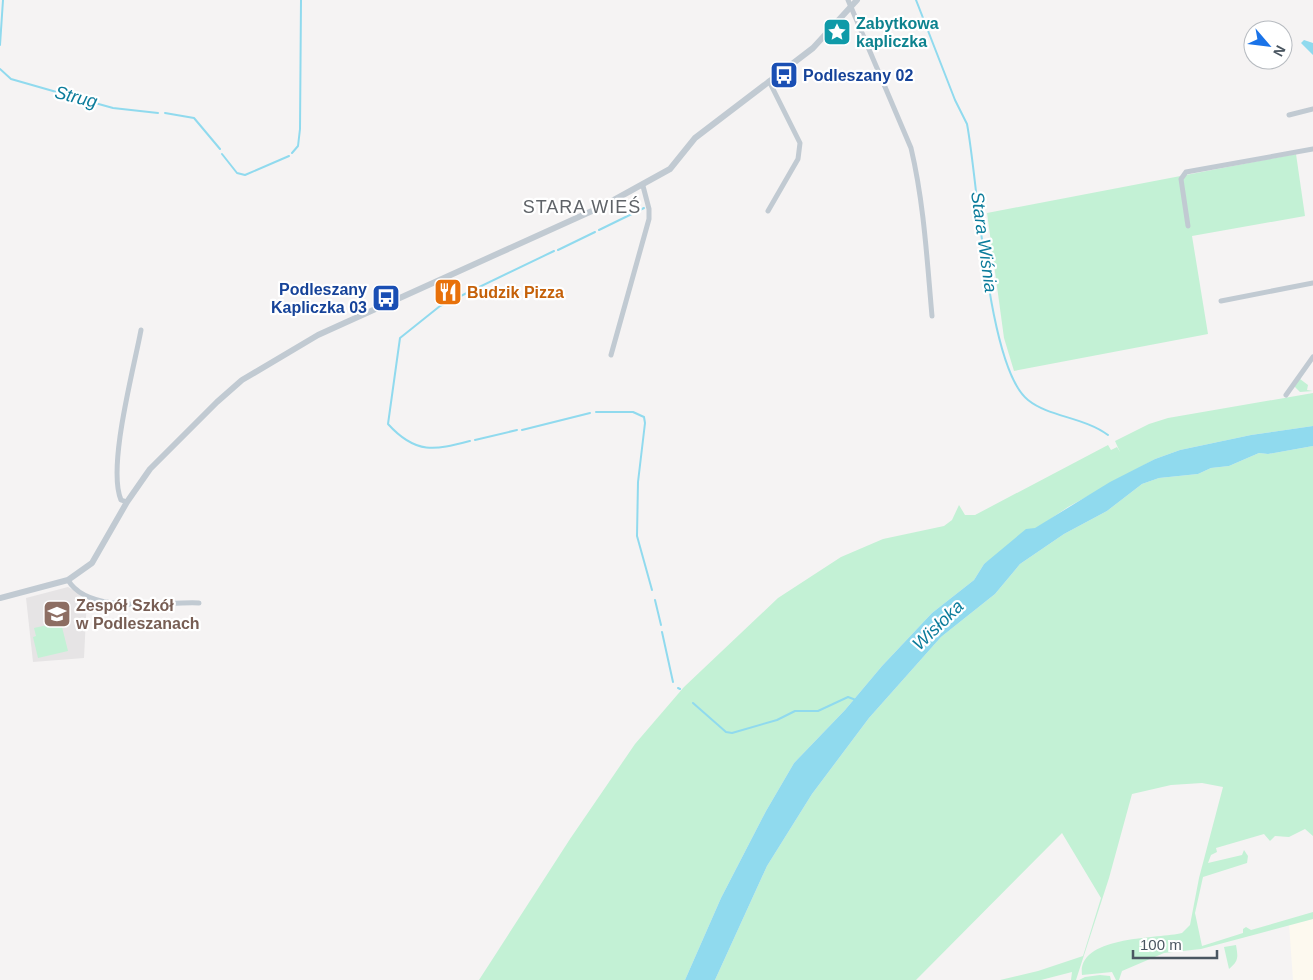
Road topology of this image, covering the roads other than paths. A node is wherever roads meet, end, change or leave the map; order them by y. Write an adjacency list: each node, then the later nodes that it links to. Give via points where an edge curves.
1 (857, 0): 2 (street)
2 (849, 3): 3 (street, via 825,37); 12 (street, via 911,148 924,228)
3 (769, 81): 7 (street, via 695,138 670,169); 8 (street, via 800,143 798,159)
4 (1313, 109): 5 (street)
5 (1290, 115)
6 (1313, 149): 9 (street, via 1186,172 1181,178)
7 (643, 186): 14 (street, via 649,219); 17 (street, via 318,336 257,371 230,390 150,469)
8 (768, 212)
9 (1188, 226)
10 (1313, 283): 11 (street)
11 (1221, 300)
12 (932, 316)
13 (140, 330): 17 (street, via 117,464 116,488 121,500)
14 (611, 355)
15 (1313, 357): 16 (street)
16 (1286, 395)
17 (127, 502): 18 (street, via 92,563)
18 (68, 580): 19 (street); 20 (street, via 89,596 108,602 149,606)
19 (0, 598)
20 (199, 603)

